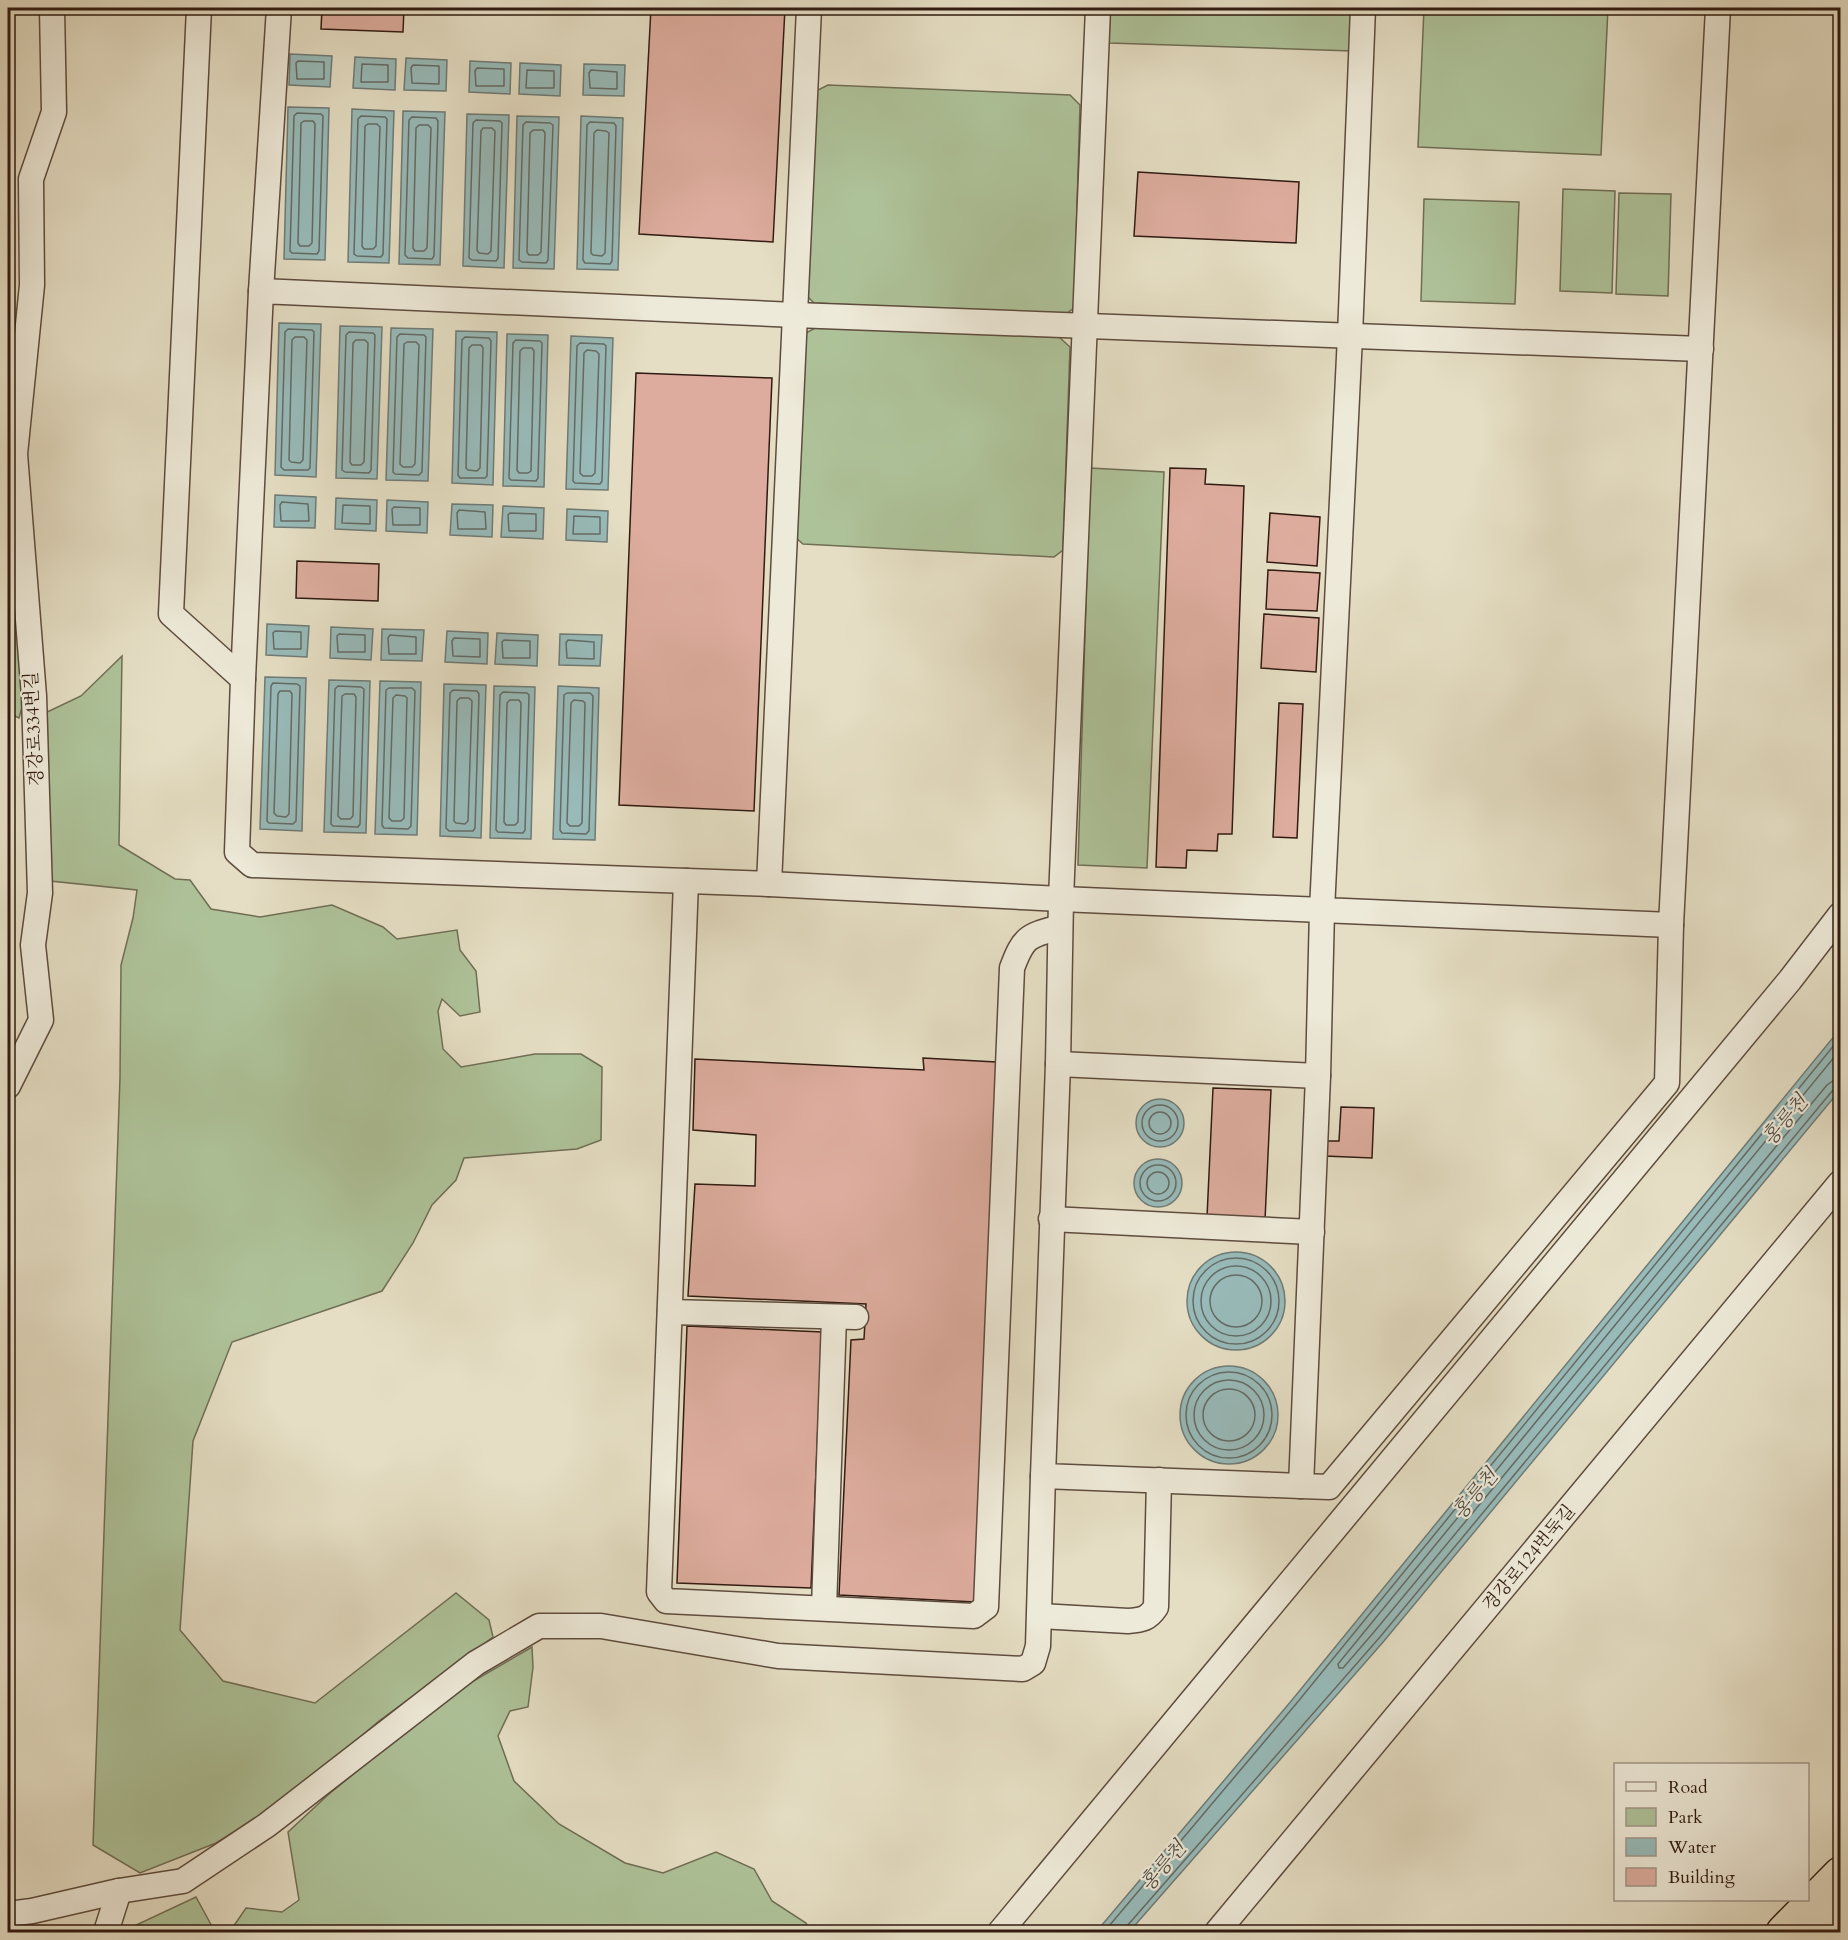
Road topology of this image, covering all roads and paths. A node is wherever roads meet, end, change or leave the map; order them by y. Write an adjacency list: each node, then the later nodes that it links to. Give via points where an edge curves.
1 (52, 8): 23 (street, 경강로334번길, via 54,112 31,179 32,285 15,454 34,696 40,893 33,945 40,1020)
2 (199, 8): 13 (street, via 171,614)
3 (279, 8): 8 (street)
4 (809, 8): 9 (street)
5 (1098, 8): 10 (street)
6 (1363, 8): 11 (street)
7 (1718, 8): 12 (street)
8 (261, 291): 9 (street); 13 (street)
9 (795, 315): 10 (street); 15 (street)
10 (1084, 326): 11 (street); 16 (street)
11 (1350, 336): 12 (street); 17 (street)
12 (1701, 349): 19 (street)
13 (243, 679): 14 (street, via 237,852 252,866)
14 (686, 881): 15 (street); 27 (street)
15 (769, 884): 16 (street)
16 (1061, 899): 17 (street); 20 (street)
17 (1322, 910): 19 (street); 22 (street)
18 (1840, 915): 38 (street)
19 (1671, 925): 30 (street, via 1667,1083 1329,1487)
20 (1060, 927): 21 (street); 31 (street, via 1035,934 1021,945 1012,968 986,1607 974,1616)
21 (1058, 1064): 22 (street); 25 (street)
22 (1318, 1076): 26 (street)
23 (8, 1086)
24 (1840, 1183): 39 (street, 경강로124번둑길)
25 (1051, 1219): 26 (street); 28 (street)
26 (1312, 1232): 30 (street)
27 (670, 1311): 31 (street, via 659,1592 666,1601); 31 (street, via 845,1317)
28 (1043, 1476): 29 (street); 32 (street)
29 (1159, 1480): 30 (street); 32 (street, via 1156,1607 1150,1616 1128,1621)
30 (1301, 1486)
31 (824, 1608)
32 (1040, 1616): 34 (street, via 1033,1663 1023,1669 778,1656 601,1626 539,1626 476,1663 267,1826 183,1881)
33 (1840, 1874): 40 (highway)
34 (119, 1891): 36 (street); 37 (street)
35 (1840, 1911): 41 (highway)
36 (8, 1914)
37 (106, 1932)
38 (1000, 1932)
39 (1217, 1932)
40 (1783, 1932)
41 (1819, 1932)

